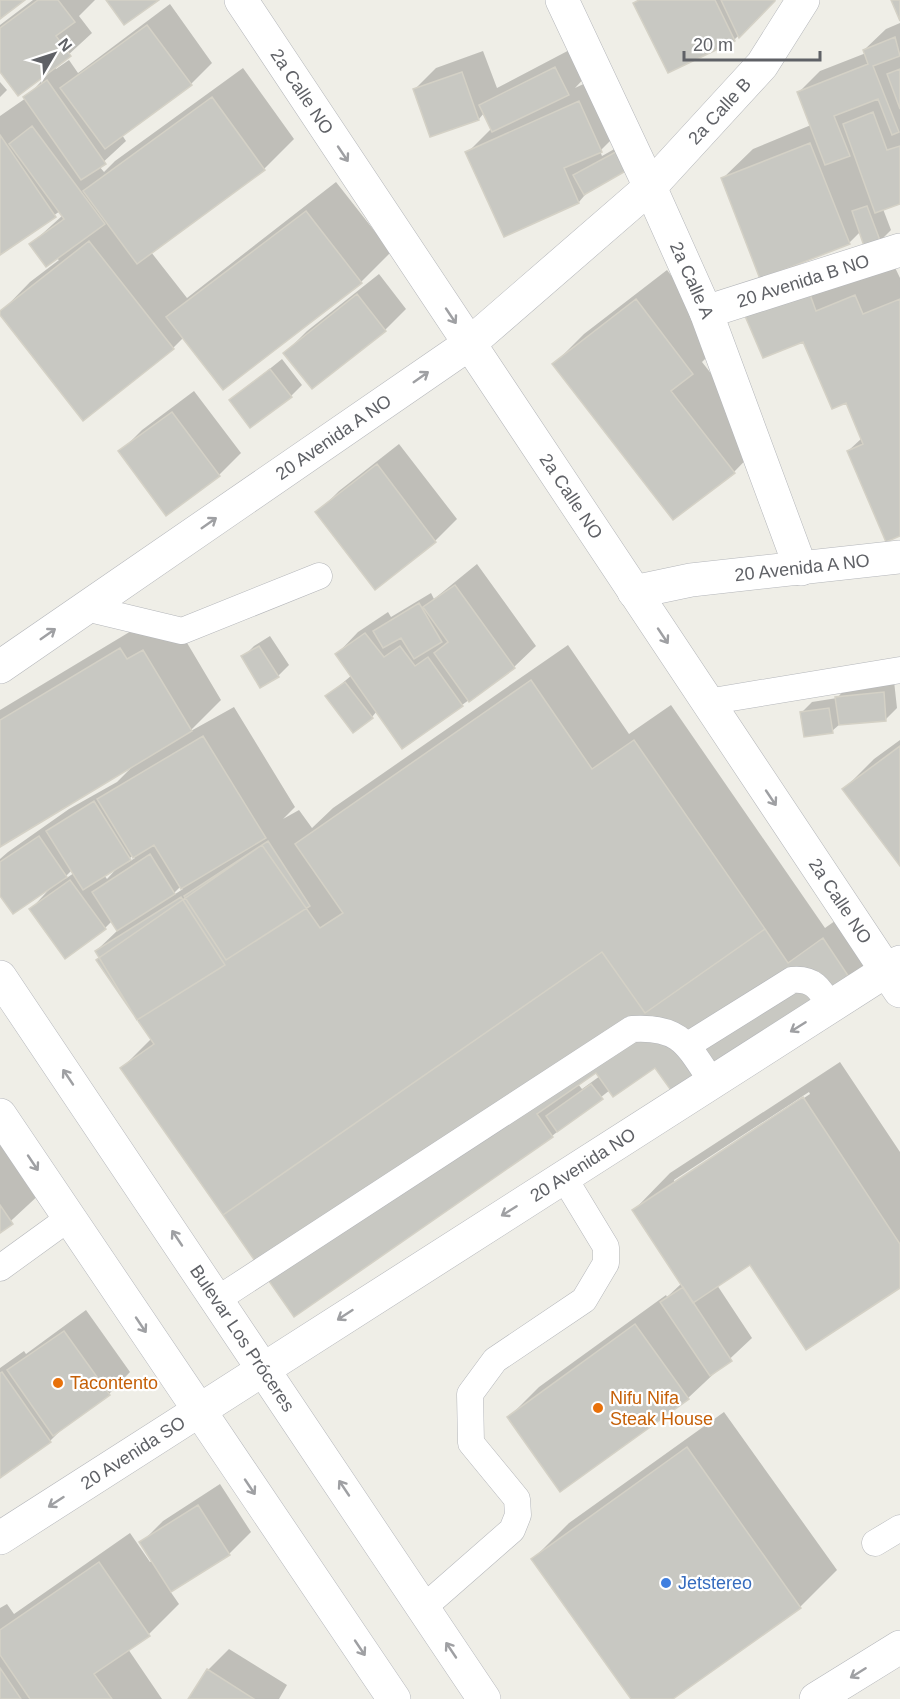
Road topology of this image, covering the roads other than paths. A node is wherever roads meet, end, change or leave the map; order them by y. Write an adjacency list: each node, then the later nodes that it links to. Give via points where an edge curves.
1 (241, 0): 7 (street, 2a Calle NO, one-way to 7)
2 (562, 0): 4 (street, 2a Calle A)
3 (803, 0): 4 (street, 2a Calle B, via 762,65)
4 (650, 187): 6 (street, 2a Calle A); 7 (street, 20 Avenida A NO)
5 (900, 250): 6 (street, 20 Avenida B NO)
6 (706, 312): 9 (street, 2a Calle A)
7 (469, 344): 11 (street, 2a Calle NO); 12 (street, 20 Avenida A NO, one-way to 7)
8 (900, 557): 9 (street, 20 Avenida A NO)
9 (801, 569): 11 (street, 20 Avenida A NO, via 691,580)
10 (318, 576): 12 (lane, via 182,632)
11 (634, 592): 15 (street, 2a Calle NO, one-way to 15)
12 (86, 608): 13 (street, 20 Avenida A NO, one-way to 12)
13 (0, 667)
14 (900, 670): 15 (lane)
15 (707, 702): 16 (street, 2a Calle NO, one-way to 16)
16 (895, 974): 18 (street, 20 Avenida NO)
17 (0, 977): 25 (street, Bulevar Los Próceres, one-way to 17)
18 (830, 1006): 19 (lane, via 818,986 804,979 792,980); 20 (street, 20 Avenida NO, one-way to 20)
19 (688, 1045): 20 (lane); 25 (lane, via 657,1028 632,1029)
20 (711, 1082): 22 (street, 20 Avenida NO)
21 (0, 1114): 23 (street, one-way to 23)
22 (563, 1176): 26 (street, 20 Avenida NO, one-way to 26); 31 (lane, via 606,1247 606,1263 584,1300 495,1360 470,1394 471,1443 517,1499 518,1515 512,1530)
23 (69, 1218): 24 (lane); 27 (street, one-way to 27)
24 (0, 1268)
25 (218, 1299): 26 (street, Bulevar Los Próceres)
26 (263, 1367): 27 (street, 20 Avenida SO); 31 (street, Bulevar Los Próceres, one-way to 26)
27 (198, 1409): 29 (street, 20 Avenida SO, one-way to 29); 33 (street, one-way to 33)
28 (900, 1528): 30 (lane)
29 (0, 1538)
30 (875, 1542)
31 (423, 1608): 34 (street, Bulevar Los Próceres, one-way to 31)
32 (900, 1647): 35 (street, one-way to 35)
33 (394, 1699)
34 (484, 1699)
35 (816, 1699)

